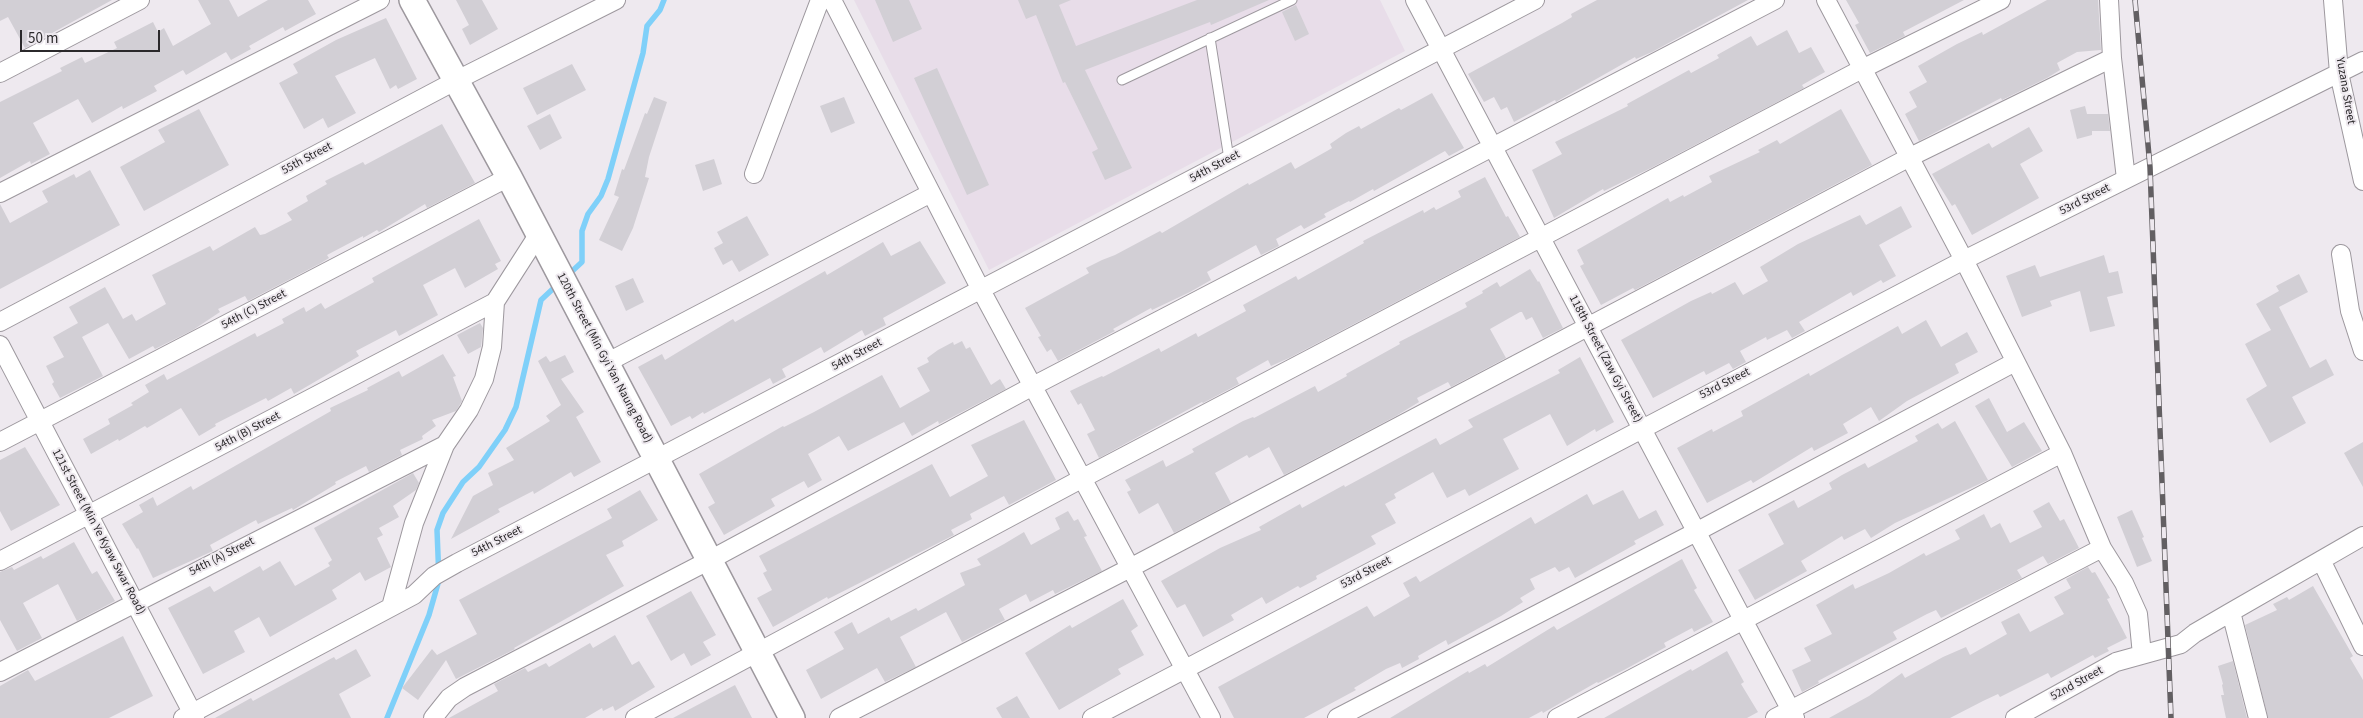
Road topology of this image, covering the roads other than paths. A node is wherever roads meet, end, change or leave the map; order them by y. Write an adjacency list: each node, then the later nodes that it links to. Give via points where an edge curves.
1 (140, 0): 20 (street)
2 (380, 0): 31 (street)
3 (412, 0): 22 (main road, 120th Street (Min Gyi Yan Naung Road))
4 (616, 0): 22 (street, 55th Street)
5 (820, 0): 27 (street)
6 (832, 0): 32 (street)
7 (1292, 0): 15 (lane)
8 (1416, 0): 16 (street, 118th Street (Zaw Gyi Street))
9 (1535, 0): 16 (street, 54th Street)
10 (1775, 0): 24 (street)
11 (1826, 0): 19 (street)
12 (2001, 0): 19 (street)
13 (2109, 0): 17 (street)
14 (2334, 0): 21 (street, Yuzana Street)
15 (1210, 38): 23 (lane); 26 (lane)
16 (1441, 48): 24 (street, 118th Street (Zaw Gyi Street)); 26 (street, 54th Street)
17 (2112, 58): 25 (street); 29 (street)
18 (2363, 61): 21 (street, 53rd Street)
19 (1862, 69): 25 (street); 33 (street)
20 (0, 73)
21 (2340, 74): 29 (street, 53rd Street); 30 (street, Yuzana Street)
22 (457, 80): 28 (main road, 120th Street (Min Gyi Yan Naung Road)); 39 (street, 55th Street)
23 (1122, 80)
24 (1492, 145): 33 (street, 118th Street (Zaw Gyi Street)); 45 (street)
25 (1908, 158): 36 (street); 40 (street)
26 (1230, 159): 37 (street, 54th Street)
27 (754, 174)
28 (509, 177): 34 (main road, 120th Street (Min Gyi Yan Naung Road)); 46 (street, 54th (C) Street)
29 (2126, 179): 36 (street, 53rd Street)
30 (2363, 180)
31 (0, 193)
32 (931, 193): 37 (street); 44 (street)
33 (1541, 237): 40 (street, 118th Street (Zaw Gyi Street)); 52 (street)
34 (543, 244): 38 (street); 44 (main road, 120th Street (Min Gyi Yan Naung Road))
35 (2341, 254): 42 (street, via 2350,312)
36 (1964, 260): 43 (street); 47 (street, 53rd Street)
37 (981, 290): 45 (street); 51 (street, 54th Street)
38 (495, 302): 49 (street, via 492,347 484,379 469,410); 53 (street, 54th (B) Street)
39 (0, 322)
40 (1588, 326): 47 (street, 118th Street (Zaw Gyi Street)); 60 (street)
41 (0, 345): 46 (street, 121st Street (Min Ye Kyaw Swar Road))
42 (2363, 351)
43 (2015, 362): 50 (street); 54 (street)
44 (606, 363): 51 (main road, 120th Street (Min Gyi Yan Naung Road))
45 (1033, 386): 52 (street); 59 (street)
46 (40, 422): 48 (street, 54th (C) Street); 53 (street, 121st Street (Min Ye Kyaw Swar Road))
47 (1642, 428): 54 (street, 118th Street (Zaw Gyi Street)); 68 (street, 53rd Street)
48 (0, 442)
49 (445, 444): 61 (street, 54th (A) Street); 62 (street, via 414,523)
50 (2062, 453): 56 (street); 64 (street)
51 (657, 460): 59 (main road, 120th Street (Min Gyi Yan Naung Road)); 62 (street, 54th Street, via 457,563 434,576 414,595)
52 (1082, 478): 60 (street); 66 (street)
53 (89, 515): 57 (street, 54th (B) Street); 61 (street, 121st Street (Min Ye Kyaw Swar Road))
54 (1696, 532): 64 (street, 118th Street (Zaw Gyi Street)); 78 (street)
55 (2363, 536): 58 (street)
56 (2102, 548): 67 (street, via 2124,583 2138,614); 70 (street)
57 (0, 560)
58 (2321, 560): 63 (street); 65 (street)
59 (708, 561): 66 (main road, 120th Street (Min Gyi Yan Naung Road)); 72 (street, via 465,686 449,698)
60 (1130, 568): 68 (street); 75 (street)
61 (134, 602): 69 (street, 54th (A) Street); 71 (street, 121st Street (Min Ye Kyaw Swar Road))
62 (391, 607): 71 (street, 54th Street)
63 (2238, 607): 67 (street, 52nd Street, via 2181,644); 82 (street)
64 (1742, 620): 70 (street, 118th Street (Zaw Gyi Street)); 79 (street)
65 (2363, 646)
66 (756, 651): 73 (street); 74 (main road, 120th Street (Min Gyi Yan Naung Road))
67 (2142, 655): 81 (street, 52nd Street, via 2116,662)
68 (1185, 670): 76 (street, 53rd Street); 77 (street)
69 (0, 672)
70 (1793, 714): 80 (street)
71 (190, 716)
72 (433, 718)
73 (634, 718)
74 (792, 718)
75 (839, 718)
76 (1092, 718)
77 (1211, 718)
78 (1337, 718)
79 (1557, 718)
80 (1775, 718)
81 (2015, 718)
82 (2258, 718)

